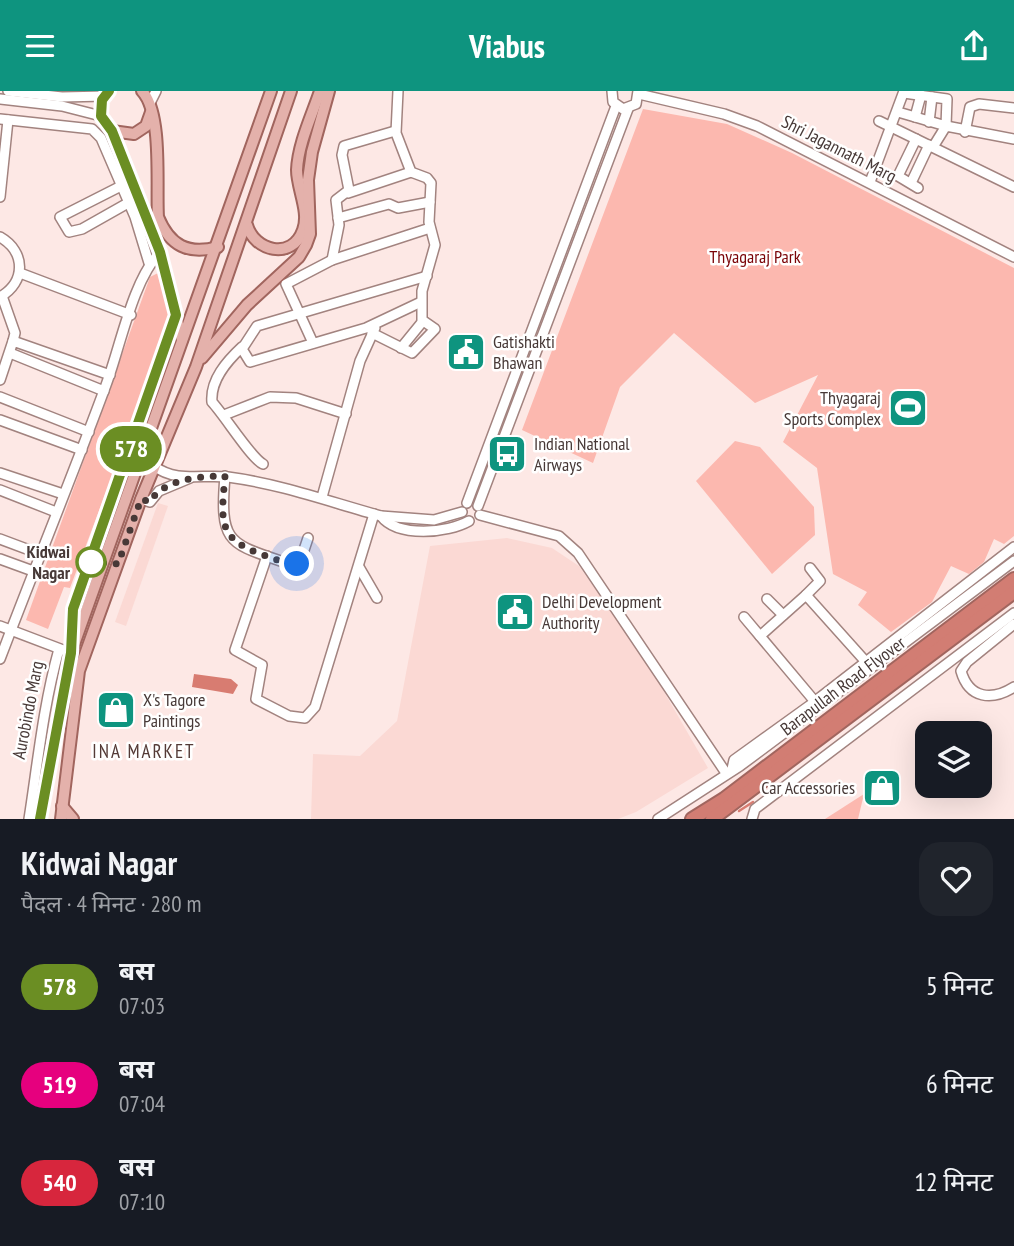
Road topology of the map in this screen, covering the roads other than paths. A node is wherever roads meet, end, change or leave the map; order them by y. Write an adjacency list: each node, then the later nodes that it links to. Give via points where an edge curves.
1 (8, 91): 10 (street, via 62,97)
2 (142, 91): 16 (main road)
3 (156, 91): 16 (street)
4 (271, 91): 48 (main road, Aurobindo Marg)
5 (291, 91): 45 (main road)
6 (397, 91): 27 (street)
7 (612, 91): 15 (street)
8 (639, 92): 18 (street, via 636,104); 34 (street, Shri Jagannath Marg, via 743,120)
9 (904, 92): 12 (street); 19 (street)
10 (107, 93): 20 (main road)
11 (328, 93): 45 (main road, via 298,162 305,222 300,237 288,247 273,250 253,239); 71 (main road, via 312,152 306,245 247,305)
12 (921, 95): 13 (street); 21 (street)
13 (932, 97): 24 (street); 25 (street, via 947,99)
14 (0, 99): 20 (street)
15 (616, 106): 18 (street); 53 (street)
16 (151, 108): 28 (main road, via 140,131 126,135); 40 (main road)
17 (1014, 108): 29 (street, via 970,107)
18 (628, 109): 55 (street)
19 (898, 112): 21 (street); 26 (street)
20 (101, 116): 28 (main road)
21 (915, 117): 24 (street)
22 (4, 119): 36 (street, via 92,129 101,138); 39 (street)
23 (879, 121): 26 (street)
24 (929, 121): 25 (street)
25 (946, 127): 29 (street); 32 (street)
26 (893, 128): 30 (street); 34 (street)
27 (395, 129): 33 (street); 38 (street, via 344,146)
28 (112, 131): 35 (main road)
29 (965, 132): 31 (street)
30 (916, 139): 32 (street); 32 (street, via 894,174 915,185)
31 (1014, 139)
32 (931, 146): 37 (street)
33 (411, 172): 38 (street); 41 (street, via 430,180)
34 (870, 182): 50 (street, Shri Jagannath Marg)
35 (133, 185): 36 (street); 43 (main road)
36 (121, 186): 42 (street); 42 (street, via 60,217 64,227 69,232 82,229)
37 (1014, 187)
38 (348, 193): 44 (street, via 336,200)
39 (0, 197)
40 (157, 198): 43 (main road, via 153,204); 48 (main road, via 158,217 173,242 193,252)
41 (430, 202): 44 (street, via 398,208 389,204); 46 (street)
42 (128, 203): 52 (street)
43 (141, 203): 49 (main road)
44 (338, 218): 51 (street)
45 (247, 225): 71 (main road)
46 (430, 228): 51 (street); 56 (street, via 435,246)
47 (0, 237): 54 (street, via 18,254)
48 (218, 247): 65 (main road, Aurobindo Marg)
49 (160, 252): 52 (street); 61 (main road)
50 (1014, 257)
51 (332, 260): 59 (street, via 286,284)
52 (149, 263): 60 (street)
53 (554, 270): 55 (street); 97 (street)
54 (20, 273): 57 (street); 60 (street)
55 (564, 274): 99 (street)
56 (427, 276): 58 (street); 59 (street)
57 (1, 297): 66 (street, via 15,333)
58 (421, 302): 62 (street); 63 (street)
59 (300, 313): 67 (street); 68 (street, via 257,326)
60 (131, 315): 73 (street)
61 (176, 315): 65 (main road); 90 (street)
62 (422, 320): 69 (street); 69 (street, via 434,331 412,353)
63 (381, 322): 64 (street); 67 (street)
64 (372, 333): 69 (street); 78 (street)
65 (182, 340): 91 (main road, Aurobindo Marg)
66 (13, 341): 70 (street); 72 (street)
67 (313, 343): 68 (street, via 250,362)
68 (242, 347): 79 (street, via 224,365 212,397)
69 (401, 348)
70 (9, 353): 74 (street); 75 (street)
71 (196, 367): 86 (main road)
72 (96, 370): 73 (street); 75 (street)
73 (110, 375): 76 (street)
74 (0, 380)
75 (91, 386): 76 (street)
76 (104, 391): 82 (street)
77 (0, 397): 81 (street)
78 (346, 414): 79 (street, via 296,398 270,397); 95 (street)
79 (224, 415): 85 (street, via 250,454)
80 (0, 420): 83 (street)
81 (78, 428): 82 (street); 83 (street)
82 (89, 432): 84 (street)
83 (71, 446): 84 (street)
84 (82, 450): 94 (street)
85 (263, 464)
86 (154, 466): 89 (street, via 164,473); 96 (main road)
87 (0, 473): 92 (street)
88 (225, 476): 89 (street); 95 (street); 109 (street, via 222,516 226,533 245,549)
89 (192, 478): 96 (street)
90 (120, 483): 91 (main road); 128 (street, via 73,609)
91 (131, 487): 128 (main road, Aurobindo Marg)
92 (50, 490): 94 (street); 98 (street)
93 (0, 491): 98 (street)
94 (63, 494): 100 (street)
95 (322, 497): 102 (street)
96 (145, 500): 134 (main road, via 79,671)
97 (467, 503): 99 (street); 101 (street)
98 (44, 508): 100 (street)
99 (479, 510): 103 (street, via 475,520); 133 (street, via 559,536 578,553)
100 (56, 512): 107 (street)
101 (462, 512): 102 (street, via 434,520); 103 (street)
102 (378, 515): 103 (street, via 387,522 432,532); 112 (street)
103 (469, 521)
104 (309, 538): 109 (street, via 297,564)
105 (0, 539): 107 (street)
106 (1014, 547): 108 (street)
107 (37, 552): 114 (street)
108 (1004, 555): 111 (street); 130 (street)
109 (267, 556): 112 (street, via 235,650 262,665 256,699 294,717 309,716 315,707)
110 (0, 559): 114 (street)
111 (1012, 562): 132 (street)
112 (359, 567): 118 (street)
113 (810, 568): 117 (street, via 820,581)
114 (30, 570): 125 (street)
115 (1014, 579): 140 (highway, Barapullah Road Flyover)
116 (1014, 592): 141 (highway, Barapullah Road Flyover)
117 (806, 595): 121 (street); 130 (street)
118 (377, 598)
119 (767, 599): 121 (street)
120 (1014, 613): 142 (street, via 755,809)
121 (783, 615): 126 (street)
122 (744, 617): 126 (street)
123 (1014, 624): 131 (street, via 961,671 976,695 993,696)
124 (0, 625): 125 (street)
125 (11, 630): 127 (street); 129 (street)
126 (760, 636): 132 (street)
127 (59, 649): 128 (street); 135 (street, Aurobindo Marg, via 48,688)
128 (71, 653): 136 (main road, Aurobindo Marg)
129 (0, 659)
130 (866, 662): 132 (street)
131 (1014, 687)
132 (817, 704): 133 (street, via 734,760)
133 (729, 771): 139 (street)
134 (62, 806): 137 (main road); 138 (main road)
135 (29, 819)
136 (40, 819)
137 (61, 819)
138 (73, 819)
139 (658, 819)
140 (692, 819)
141 (712, 819)
142 (752, 819)

